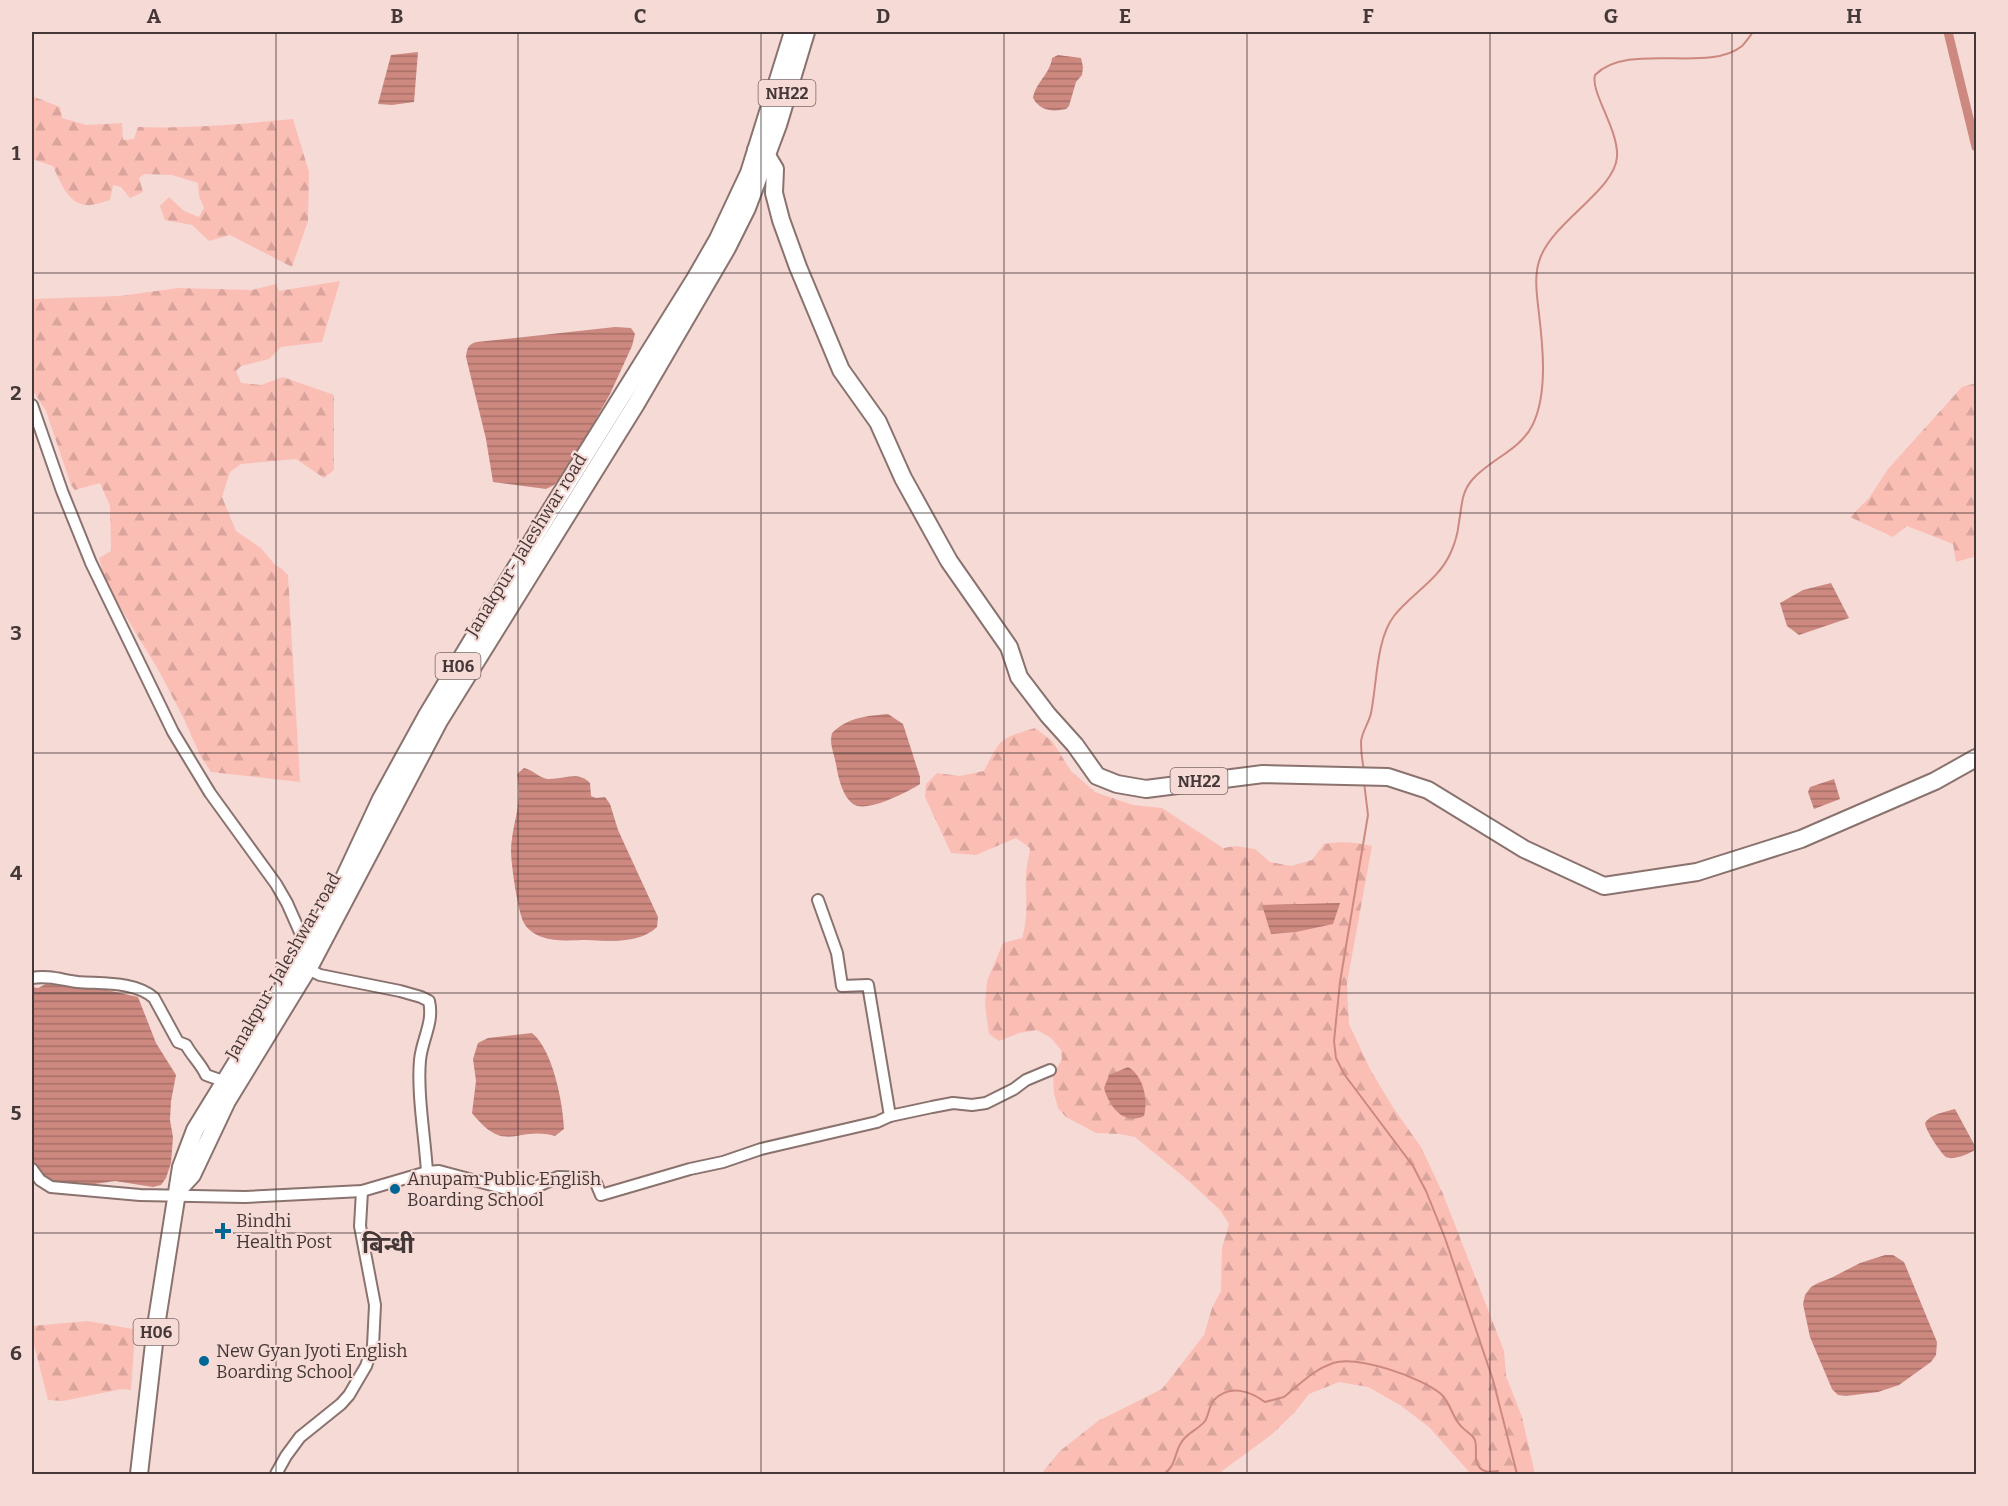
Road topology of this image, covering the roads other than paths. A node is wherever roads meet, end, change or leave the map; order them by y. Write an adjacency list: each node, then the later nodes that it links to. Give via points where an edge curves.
1 (793, 32): 3 (main road, Janakpur- Jaleshwar road / NH22)
2 (806, 32): 3 (main road, Janakpur- Jaleshwar road / NH22, via 778,125)
3 (761, 152): 5 (main road, NH22, via 775,169 774,193 781,220 841,370 878,422 903,478 950,561 1009,647 1020,677 1097,776 1146,789 1263,774 1388,777 1428,790 1524,849 1604,886 1697,872 1801,839 1935,781); 7 (main road, Janakpur- Jaleshwar road / H06, via 695,279 426,717); 8 (main road, Janakpur- Jaleshwar road / H06, via 747,208 705,286 439,721)
4 (32, 405): 7 (street, via 91,563 173,732 210,792 276,884)
5 (1977, 758)
6 (818, 900): 12 (street, via 837,953 842,986 867,985)
7 (307, 948): 11 (main road, Janakpur- Jaleshwar road / H06)
8 (308, 969): 14 (street, via 328,978 400,991 429,1001 430,1023 420,1058); 16 (main road, Janakpur- Jaleshwar road / H06, via 226,1101 192,1175)
9 (32, 978): 11 (street, via 46,976 126,986 148,993 178,1042 186,1045 206,1075)
10 (1050, 1070): 12 (street, via 986,1103 953,1103)
11 (223, 1081): 16 (main road, Janakpur- Jaleshwar road / H06, via 195,1130 181,1167)
12 (890, 1116): 14 (street, via 601,1195 590,1178 558,1178 518,1191)
13 (32, 1169): 16 (street, via 51,1187 140,1195)
14 (427, 1172): 15 (street)
15 (362, 1191): 16 (street, via 245,1197); 18 (street, via 360,1226 375,1305 373,1346 349,1395 300,1437)
16 (177, 1193): 17 (main road, Janakpur- Jaleshwar road / H06)
17 (139, 1474)
18 (276, 1474)

